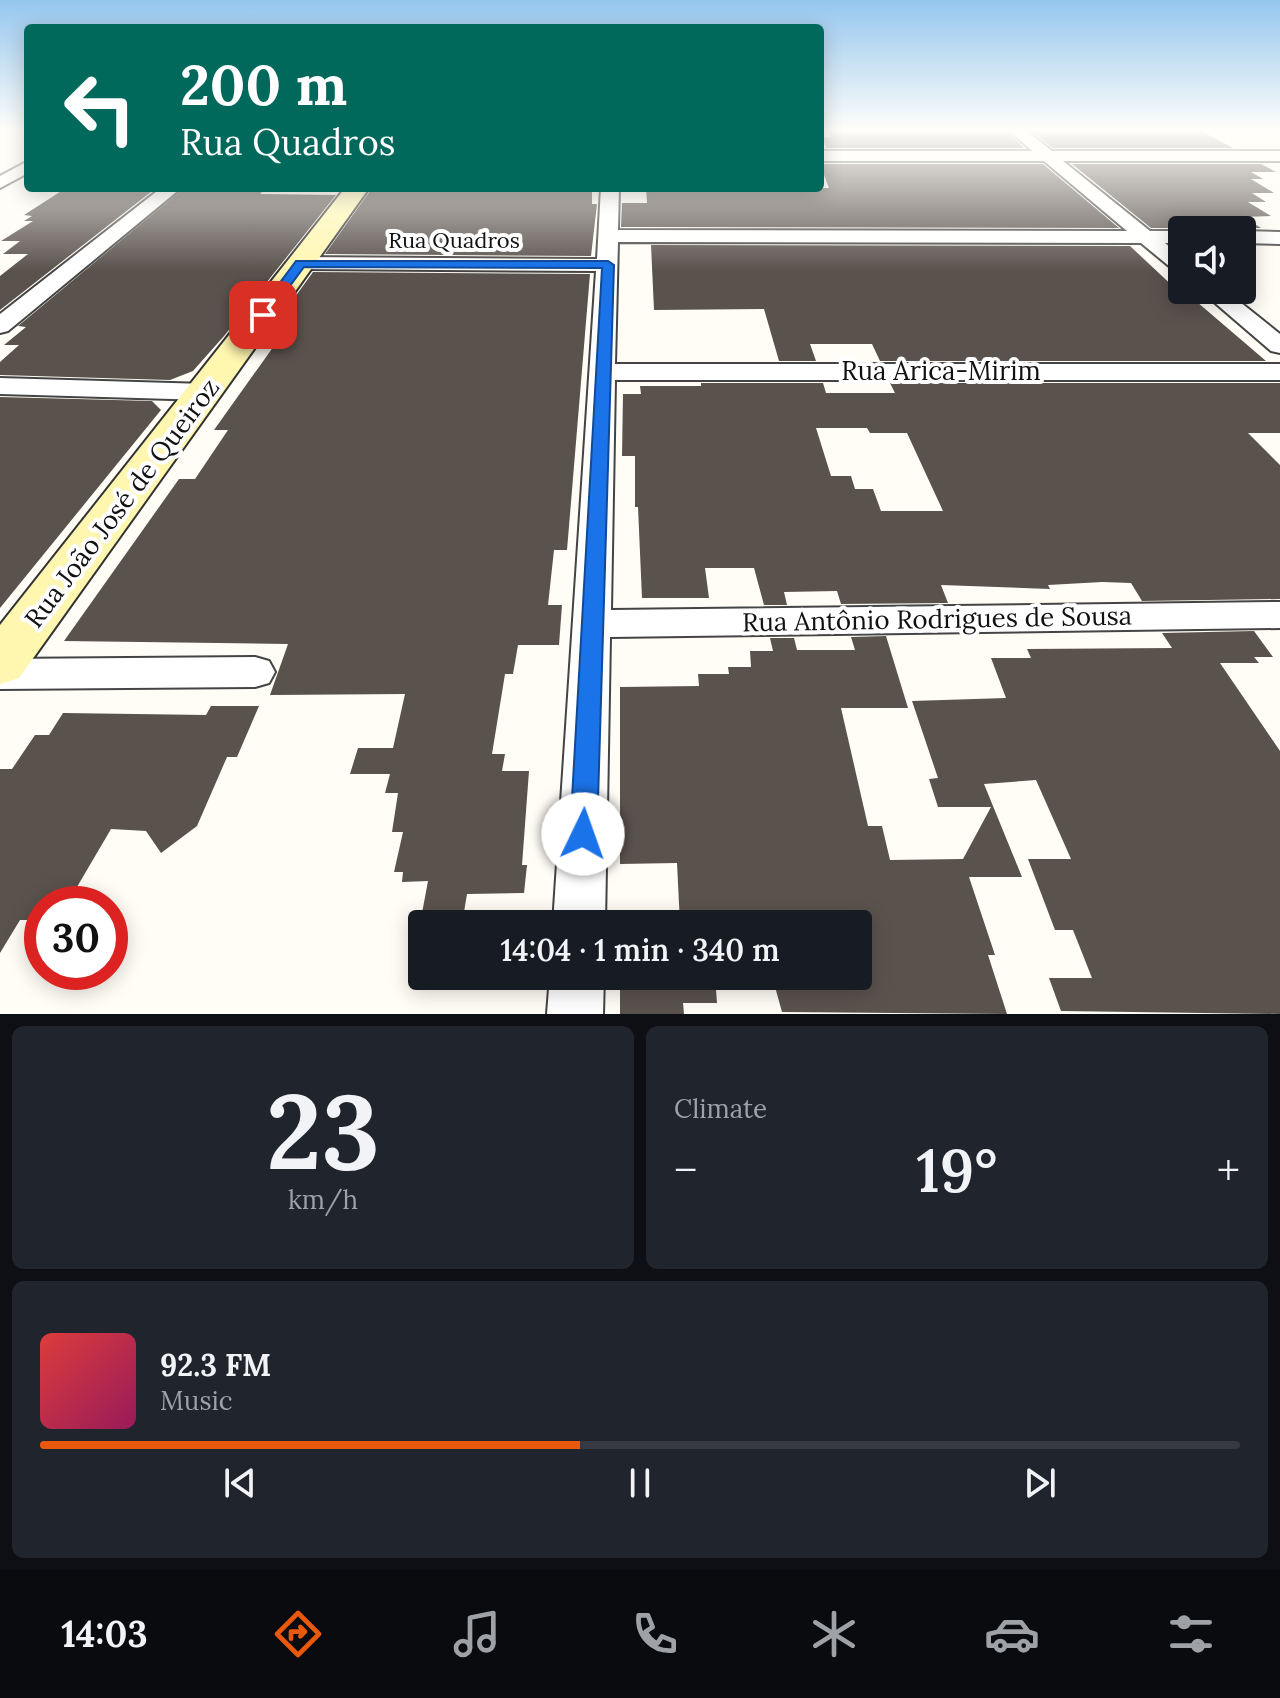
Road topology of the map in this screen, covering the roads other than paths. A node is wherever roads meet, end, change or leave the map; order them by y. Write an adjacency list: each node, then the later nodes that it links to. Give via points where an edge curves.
1 (1072, 176): 5 (street)
2 (167, 192): 13 (street)
3 (354, 192): 11 (street, Rua João José de Queiroz)
4 (610, 192): 9 (street)
5 (1144, 236): 6 (street, Rua Quadros); 9 (street, Rua Quadros); 10 (street)
6 (1168, 237)
7 (1256, 237): 8 (street)
8 (1280, 238)
9 (609, 250): 11 (street, Rua Quadros); 15 (street)
10 (1168, 256)
11 (300, 263): 18 (street, Rua João José de Queiroz)
12 (1228, 304): 14 (street)
13 (0, 326)
14 (1280, 346)
15 (602, 372): 16 (street, Rua Arica-Mirim); 20 (street)
16 (1280, 372)
17 (0, 386): 18 (street)
18 (206, 392): 21 (street, Rua João José de Queiroz)
19 (1280, 615): 20 (street, Rua Antônio Rodrigues de Sousa)
20 (594, 624): 24 (street)
21 (0, 664)
22 (255, 672): 23 (street)
23 (0, 674)
24 (580, 910)
25 (576, 990): 26 (street)
26 (575, 1014)

